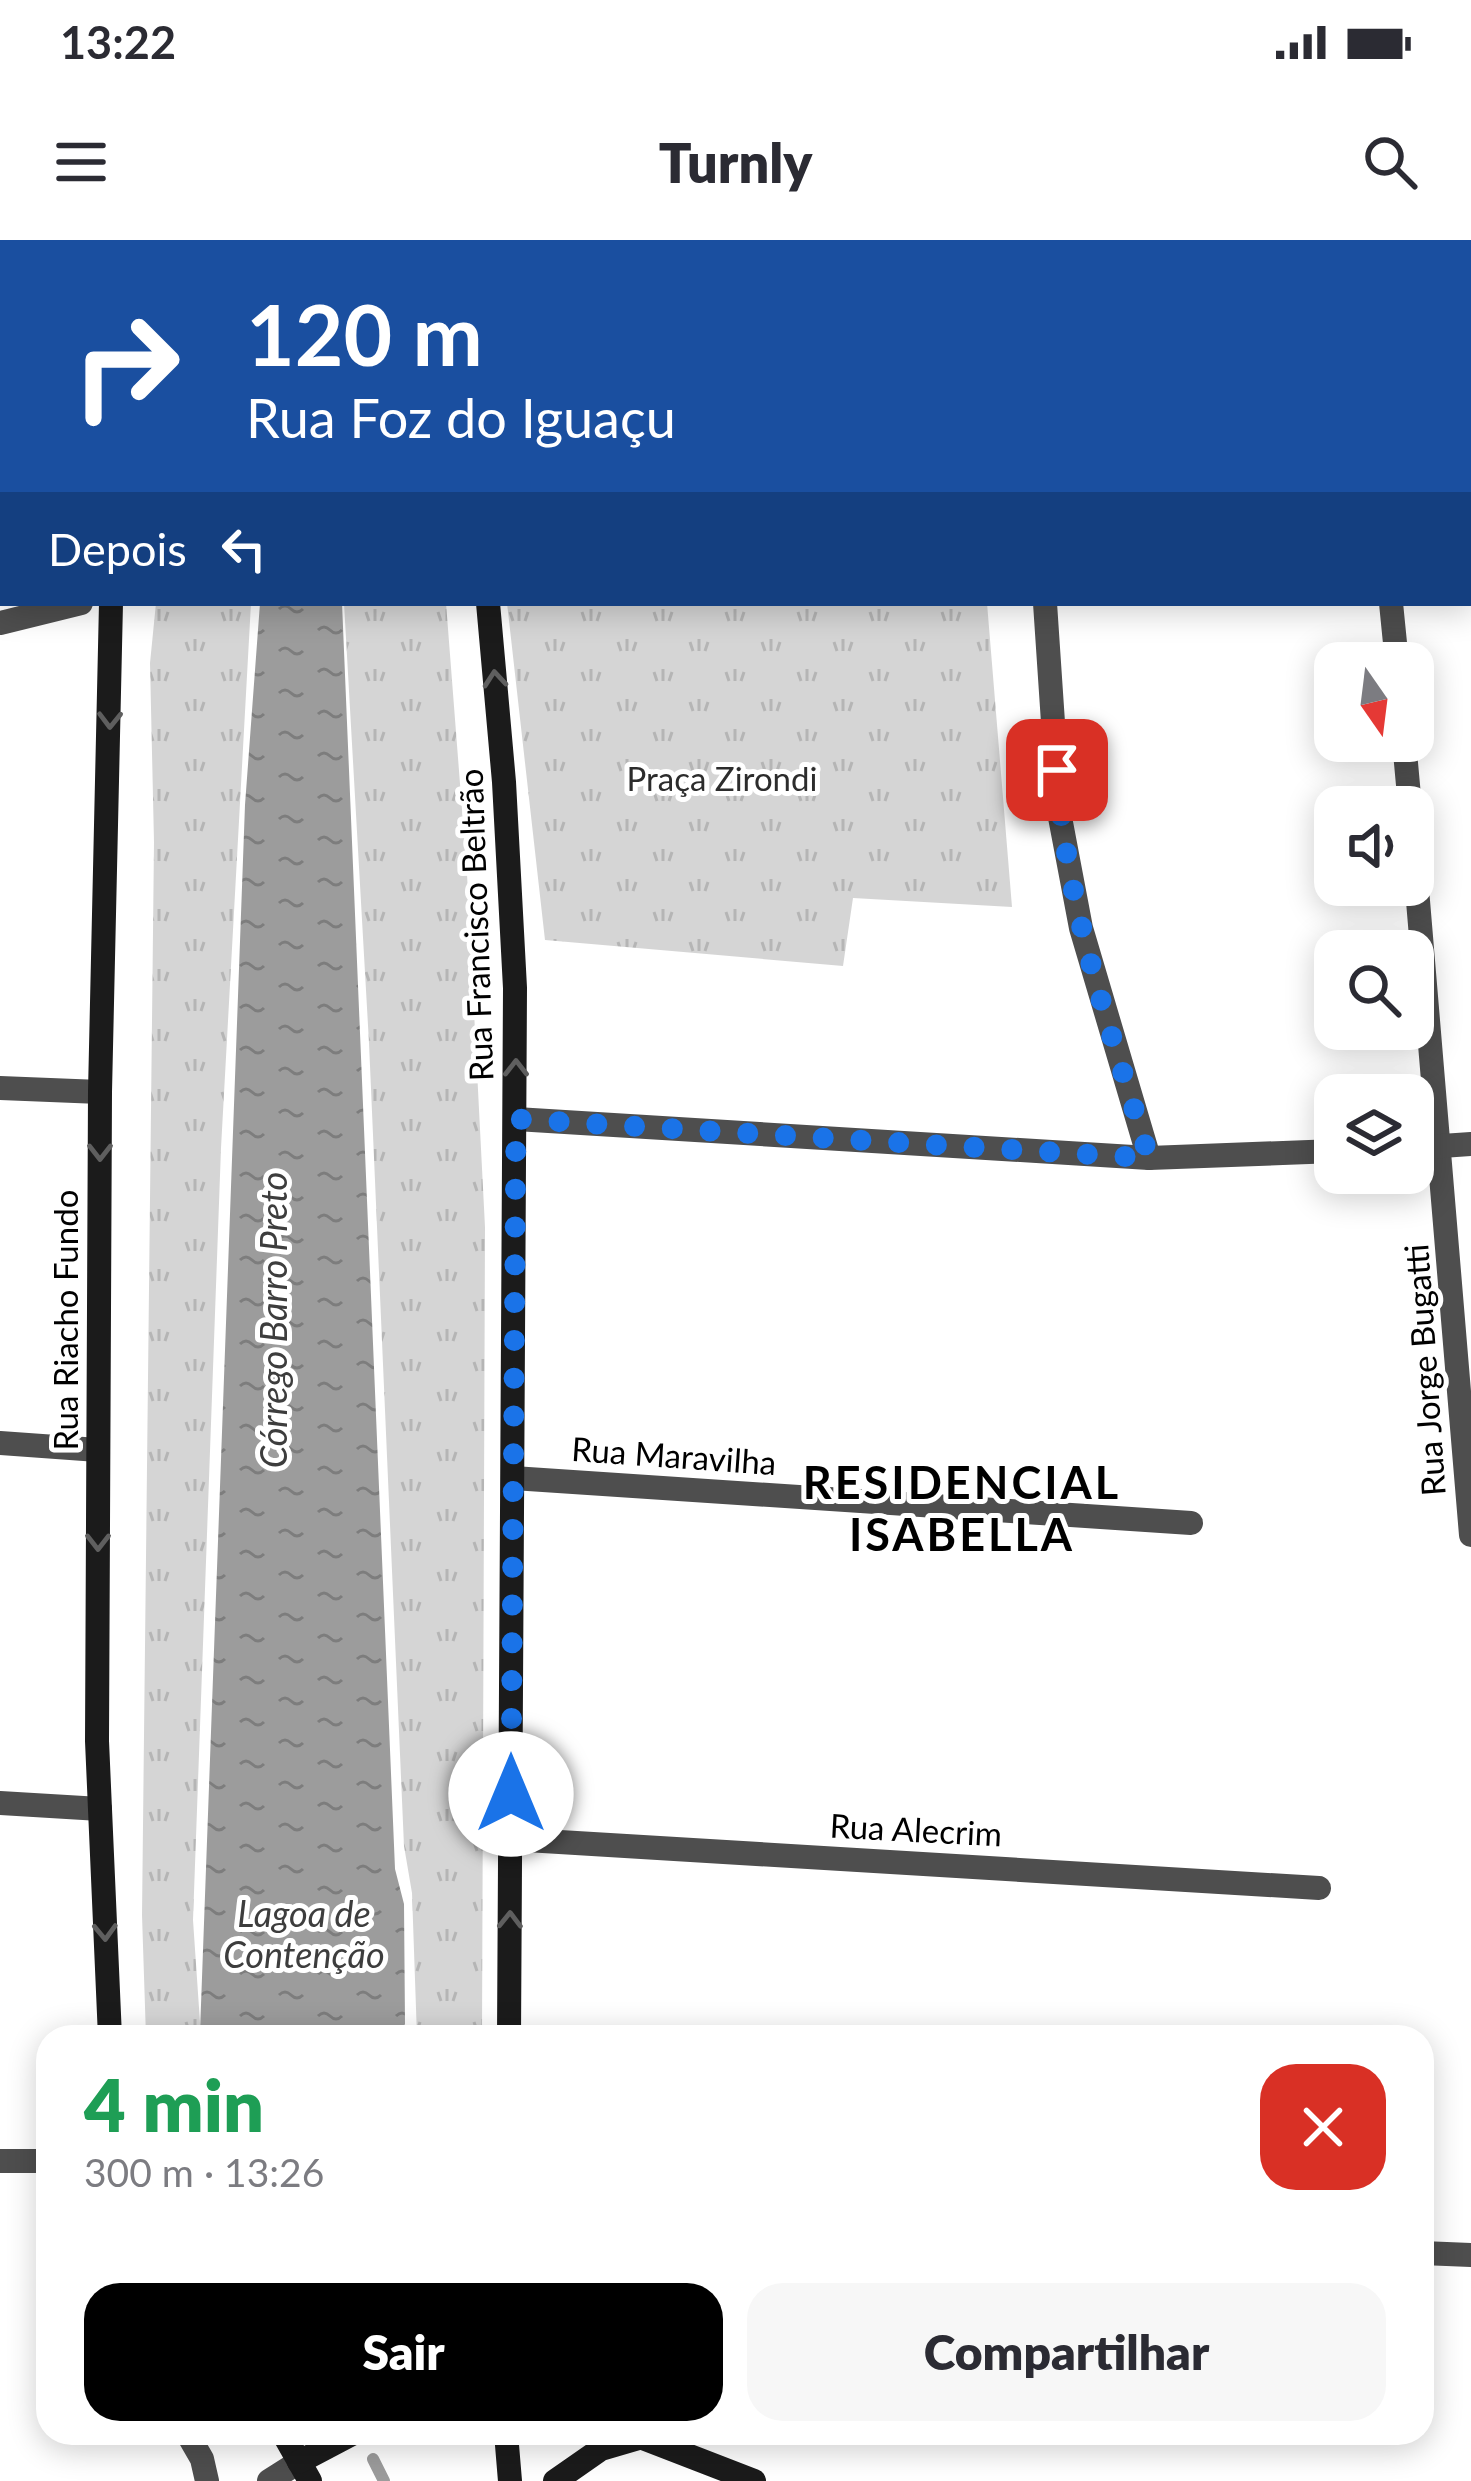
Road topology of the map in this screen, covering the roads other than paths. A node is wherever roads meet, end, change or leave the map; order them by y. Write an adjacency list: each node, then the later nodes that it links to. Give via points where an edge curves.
1 (69, 606): 6 (street)
2 (111, 606): 10 (main road, Rua Riacho Fundo, one-way to 10)
3 (488, 606): 11 (main road, Rua Francisco Beltrão, one-way to 3, via 513,942)
4 (1045, 606): 16 (street, via 1059,812 1081,928)
5 (1391, 606): 7 (street)
6 (0, 623)
7 (1395, 642)
8 (1419, 906): 14 (street, Rua Jorge Bugatti)
9 (0, 1088): 10 (street)
10 (100, 1092): 18 (main road, Rua Riacho Fundo, one-way to 18)
11 (516, 1119): 16 (street); 19 (main road, Rua Francisco Beltrão)
12 (1471, 1144): 14 (street)
13 (1434, 1147): 14 (street)
14 (1441, 1147): 21 (street, Rua Jorge Bugatti)
15 (1314, 1152): 16 (street)
16 (1149, 1158)
17 (0, 1443): 18 (street)
18 (98, 1450): 23 (main road, Rua Riacho Fundo, one-way to 23)
19 (513, 1478): 20 (street, Rua Maravilha); 24 (main road, Rua Francisco Beltrão)
20 (1191, 1523)
21 (1471, 1534)
22 (0, 1803): 23 (street)
23 (100, 1809): 26 (main road, Rua Riacho Fundo, one-way to 26)
24 (511, 1839): 25 (street, Rua Alecrim); 27 (main road, Rua Francisco Beltrão, one-way to 24)
25 (1318, 1888)
26 (109, 2025)
27 (509, 2025)
28 (0, 2161): 29 (street)
29 (36, 2161)
30 (1434, 2253): 31 (street)
31 (1471, 2255)
32 (194, 2445): 38 (street)
33 (338, 2445): 37 (main road)
34 (507, 2445): 40 (main road)
35 (611, 2445): 41 (main road)
36 (662, 2445): 42 (main road)
37 (304, 2471): 39 (street)
38 (207, 2481)
39 (269, 2481)
40 (511, 2481)
41 (555, 2481)
42 (754, 2481)

